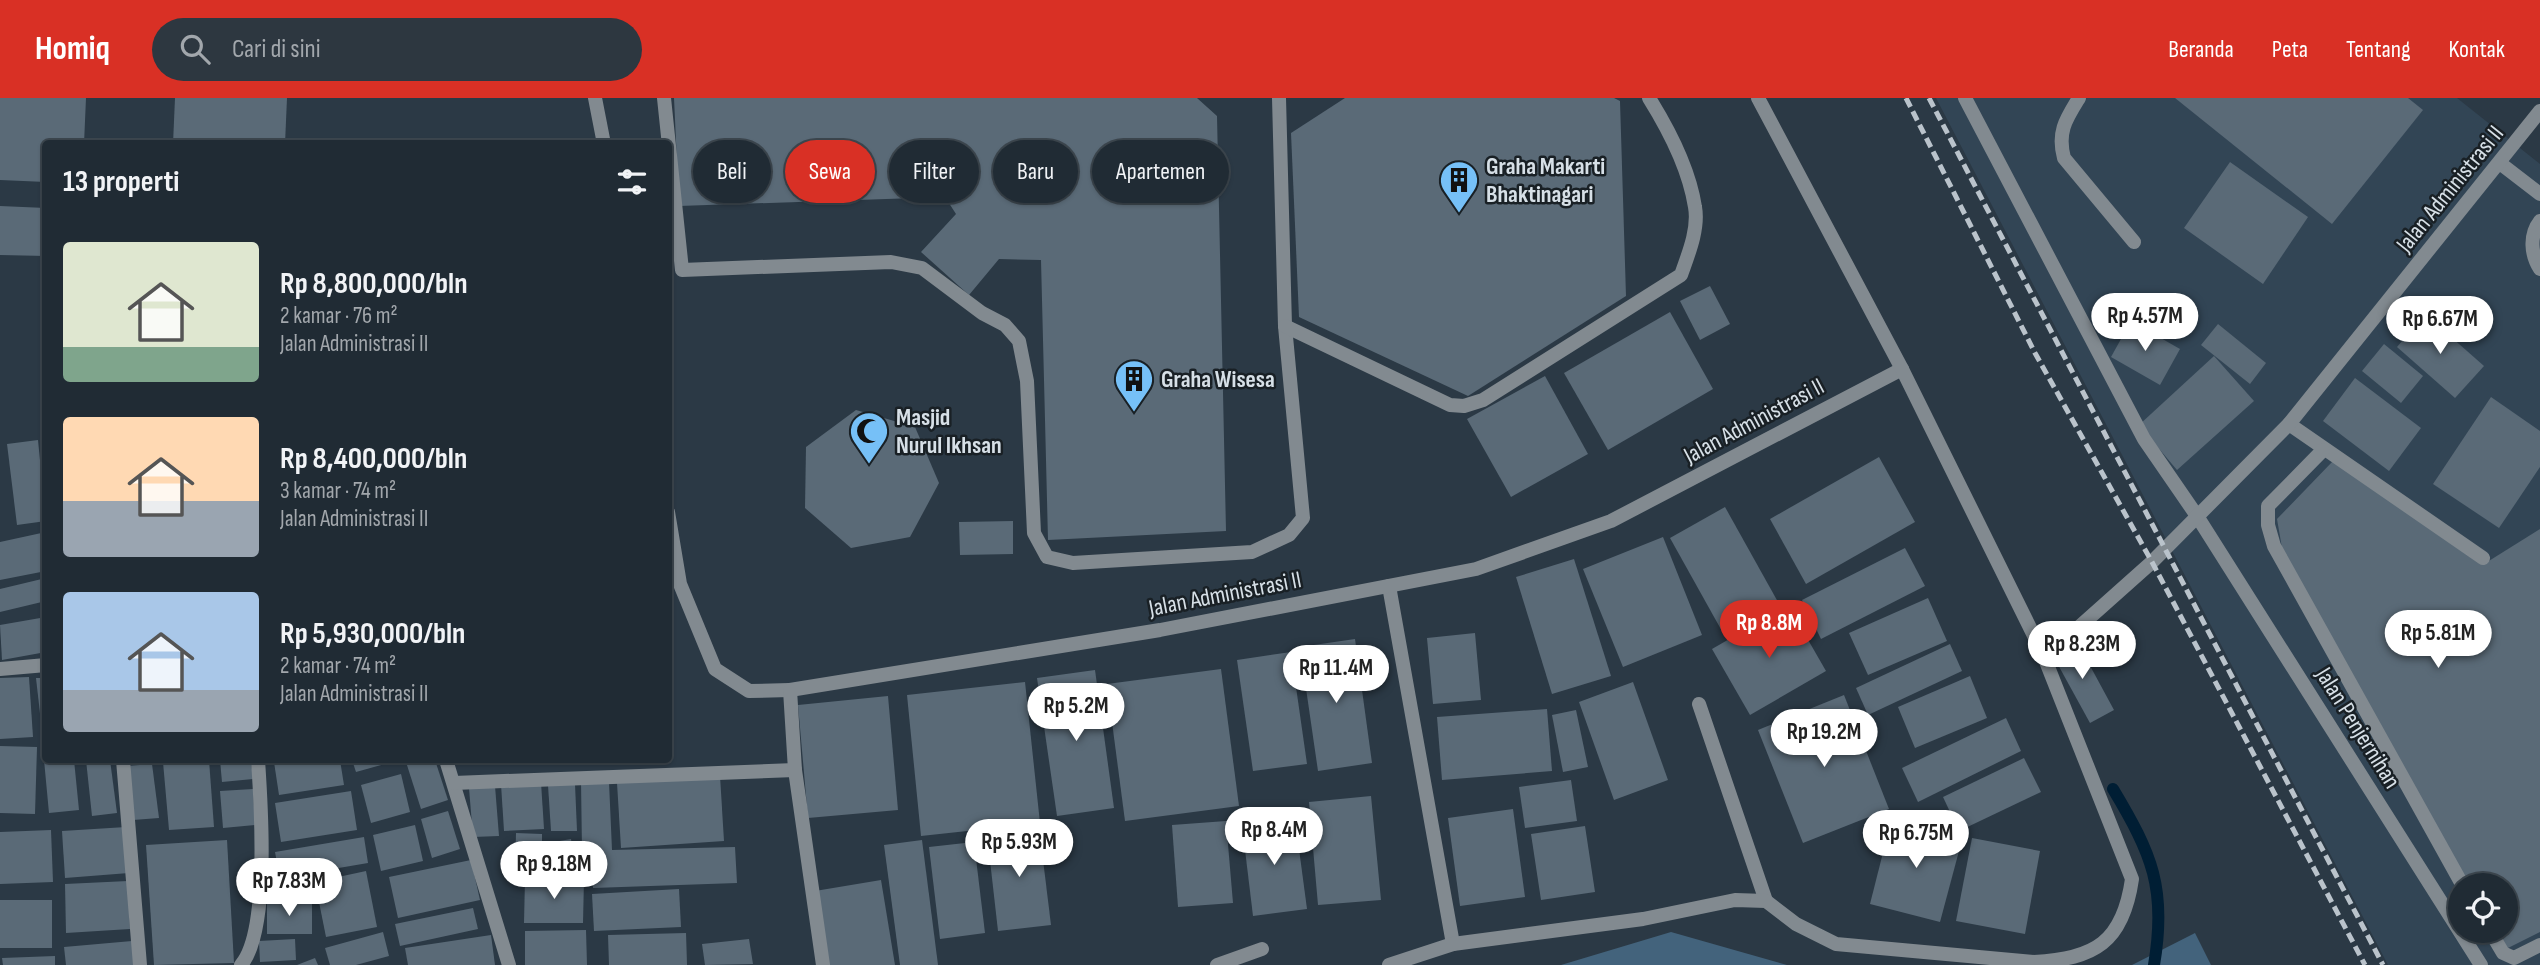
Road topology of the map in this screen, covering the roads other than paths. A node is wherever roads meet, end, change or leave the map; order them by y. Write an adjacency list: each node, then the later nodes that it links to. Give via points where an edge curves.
1 (596, 98): 9 (street)
2 (664, 98): 10 (street)
3 (1279, 98): 18 (street)
4 (1649, 98): 18 (street, via 1671,134 1696,208 1691,247 1681,275 1483,400 1450,405)
5 (1758, 98): 19 (street)
6 (1965, 98): 22 (street, Jalan Penjernihan, via 2144,439)
7 (2079, 98): 15 (street, via 2062,126 2064,158)
8 (2540, 111): 11 (street, Jalan Administrasi II)
9 (603, 140)
10 (667, 140)
11 (2501, 164): 12 (street); 20 (street, Jalan Administrasi II)
12 (2540, 194)
13 (2540, 221): 16 (street, via 2532,251)
14 (672, 223): 17 (street)
15 (2134, 242)
16 (2540, 269)
17 (675, 270): 18 (street, via 891,261 922,268 1005,325 1019,341 1027,380 1034,534 1047,557 1073,563 1252,552 1289,536 1303,518)
18 (1284, 326)
19 (1902, 369): 25 (street, Jalan Administrasi II, via 1611,521 1476,569); 26 (street)
20 (2289, 424): 21 (street); 22 (street, Jalan Administrasi II)
21 (2323, 450): 24 (street); 36 (street, via 2268,506 2274,546)
22 (2197, 516): 26 (street, Jalan Administrasi II, via 2142,571); 48 (street, Jalan Penjernihan)
23 (672, 536): 29 (street, Jalan Administrasi II, via 680,584 715,669 749,691)
24 (2483, 558)
25 (1389, 586): 29 (street, Jalan Administrasi II, via 1160,630); 39 (street)
26 (2043, 654): 37 (street, via 2132,879 2128,908 2116,931 2096,947 2064,960 2034,962 1836,944 1796,924)
27 (42, 665): 28 (street)
28 (0, 668)
29 (790, 690): 34 (street)
30 (1699, 704): 37 (street)
31 (123, 763): 42 (street)
32 (258, 763): 43 (street, via 260,887 253,935)
33 (447, 763): 35 (street)
34 (795, 770): 35 (street); 45 (street)
35 (454, 783): 44 (street)
36 (2456, 873)
37 (1766, 901): 39 (street, via 1735,900 1643,919)
38 (2497, 943): 40 (street, via 2503,953 2514,958)
39 (1453, 944): 47 (street)
40 (2540, 945)
41 (1262, 949): 46 (street)
42 (140, 965)
43 (242, 965)
44 (509, 965)
45 (823, 965)
46 (1217, 965)
47 (1389, 965)
48 (2481, 965)

